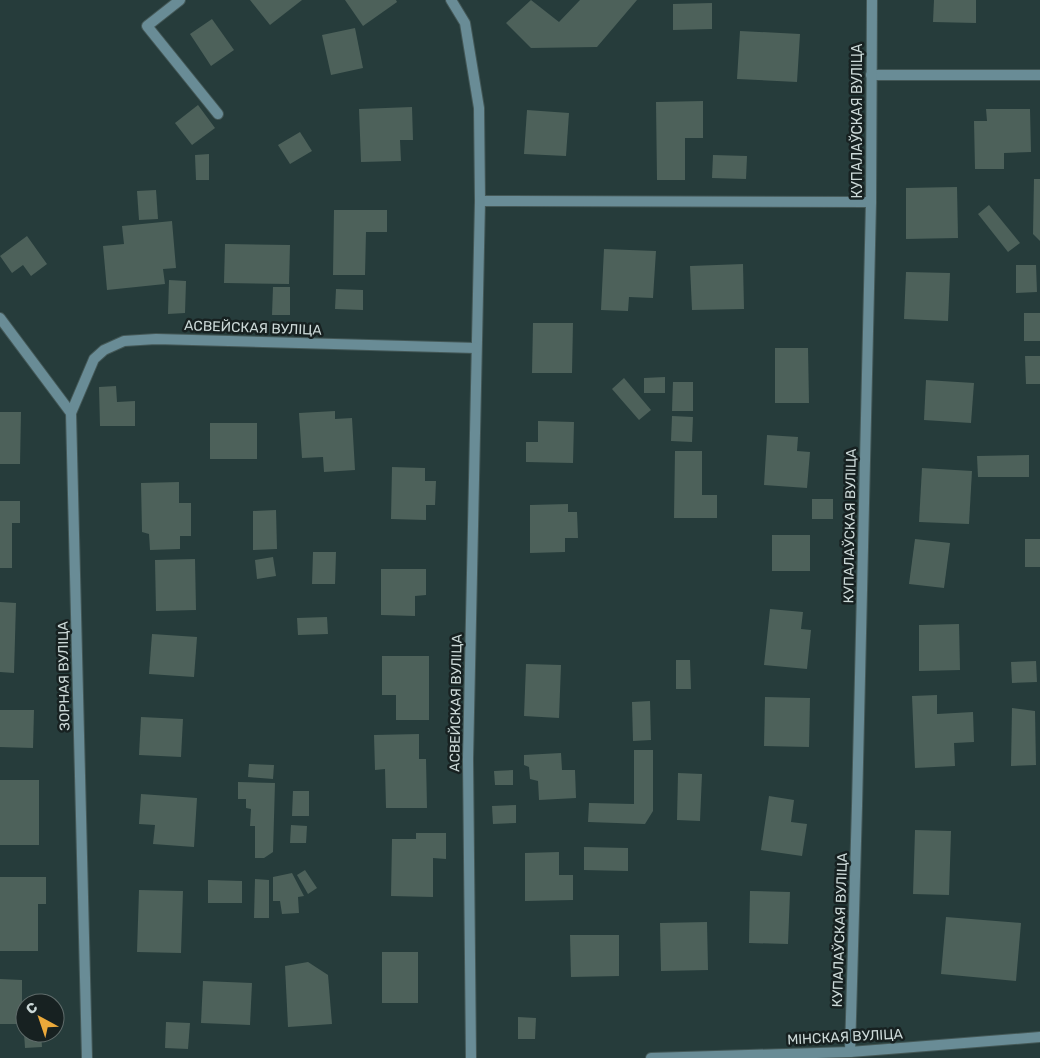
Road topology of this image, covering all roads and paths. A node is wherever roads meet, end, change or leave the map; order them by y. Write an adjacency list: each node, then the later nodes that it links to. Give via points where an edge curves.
1 (180, 0): 6 (street, via 147,26)
2 (451, 0): 7 (street, АСВЕЙСКАЯ ВУЛІЦА, via 465,24 480,108)
3 (872, 0): 4 (street, КУПАЛАЎСКАЯ ВУЛІЦА)
4 (871, 75): 5 (street); 8 (street, КУПАЛАЎСКАЯ ВУЛІЦА)
5 (1040, 75)
6 (218, 114)
7 (480, 202): 8 (street); 10 (street, АСВЕЙСКАЯ ВУЛІЦА)
8 (871, 202): 13 (street, КУПАЛАЎСКАЯ ВУЛІЦА)
9 (0, 318): 11 (street)
10 (476, 348): 11 (street, АСВЕЙСКАЯ ВУЛІЦА, via 156,339 124,341 104,350 94,359); 15 (street, АСВЕЙСКАЯ ВУЛІЦА, via 468,759)
11 (72, 413): 14 (street, ЗОРНАЯ ВУЛІЦА)
12 (1040, 1037): 13 (street, МІНСКАЯ ВУЛІЦА)
13 (850, 1052): 16 (street, МІНСКАЯ ВУЛІЦА)
14 (86, 1058)
15 (471, 1058)
16 (651, 1058)

